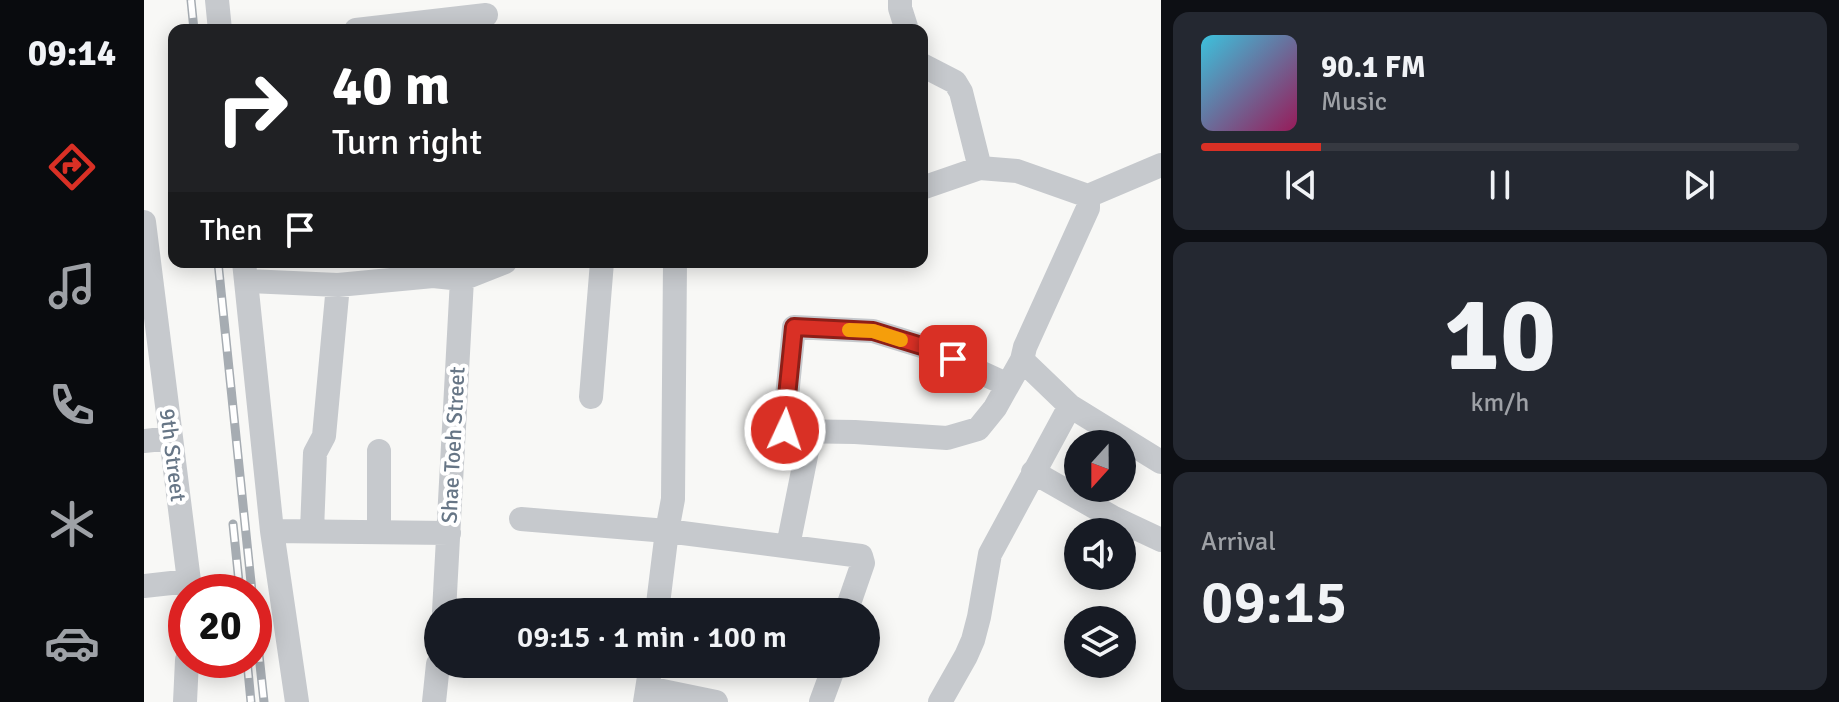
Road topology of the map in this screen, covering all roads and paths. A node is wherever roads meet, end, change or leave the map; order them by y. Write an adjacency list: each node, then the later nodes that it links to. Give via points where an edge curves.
1 (217, 0): 4 (street)
2 (900, 0): 6 (street)
3 (485, 15): 5 (street)
4 (219, 24)
5 (408, 24)
6 (905, 24)
7 (928, 68): 9 (street, via 955,82 961,92)
8 (1161, 165): 11 (street)
9 (980, 168): 10 (street); 11 (street, via 1017,171)
10 (928, 186)
11 (1088, 196): 21 (street, via 1088,208)
12 (144, 222): 20 (street, 9th Street)
13 (490, 268): 18 (street)
14 (602, 268): 23 (street)
15 (675, 268): 34 (street, via 673,499)
16 (433, 269): 18 (street); 19 (street)
17 (245, 272): 19 (street); 32 (street)
18 (462, 279): 36 (street, Shae Toeh Street)
19 (338, 285): 33 (street, via 324,436 315,453)
20 (149, 302): 26 (street, 9th Street)
21 (1022, 360): 22 (street); 24 (street)
22 (1008, 385): 25 (street, via 978,429 947,438); 25 (street, via 925,347 873,331 794,327 784,426)
23 (591, 397)
24 (1070, 406): 29 (street); 30 (street)
25 (811, 431): 38 (street)
26 (171, 438): 27 (street); 39 (street, 9th Street)
27 (144, 441)
28 (379, 451): 35 (street)
29 (1161, 462)
30 (1033, 472): 37 (street); 54 (street, via 990,554 973,640)
31 (521, 519): 34 (street)
32 (272, 531): 33 (street); 50 (street)
33 (312, 531): 35 (street)
34 (667, 531): 38 (street); 43 (street)
35 (379, 532): 36 (street)
36 (449, 533): 42 (street, Shae Toeh Street)
37 (1161, 540)
38 (788, 546): 44 (street, via 861,556)
39 (187, 574)
40 (144, 586): 41 (street)
41 (168, 587)
42 (445, 598)
43 (659, 598)
44 (851, 598)
45 (186, 678): 49 (street)
46 (437, 678): 51 (street)
47 (830, 678): 53 (street)
48 (648, 685): 52 (street)
49 (185, 702)
50 (297, 702)
51 (434, 702)
52 (716, 702)
53 (821, 702)
54 (940, 702)

